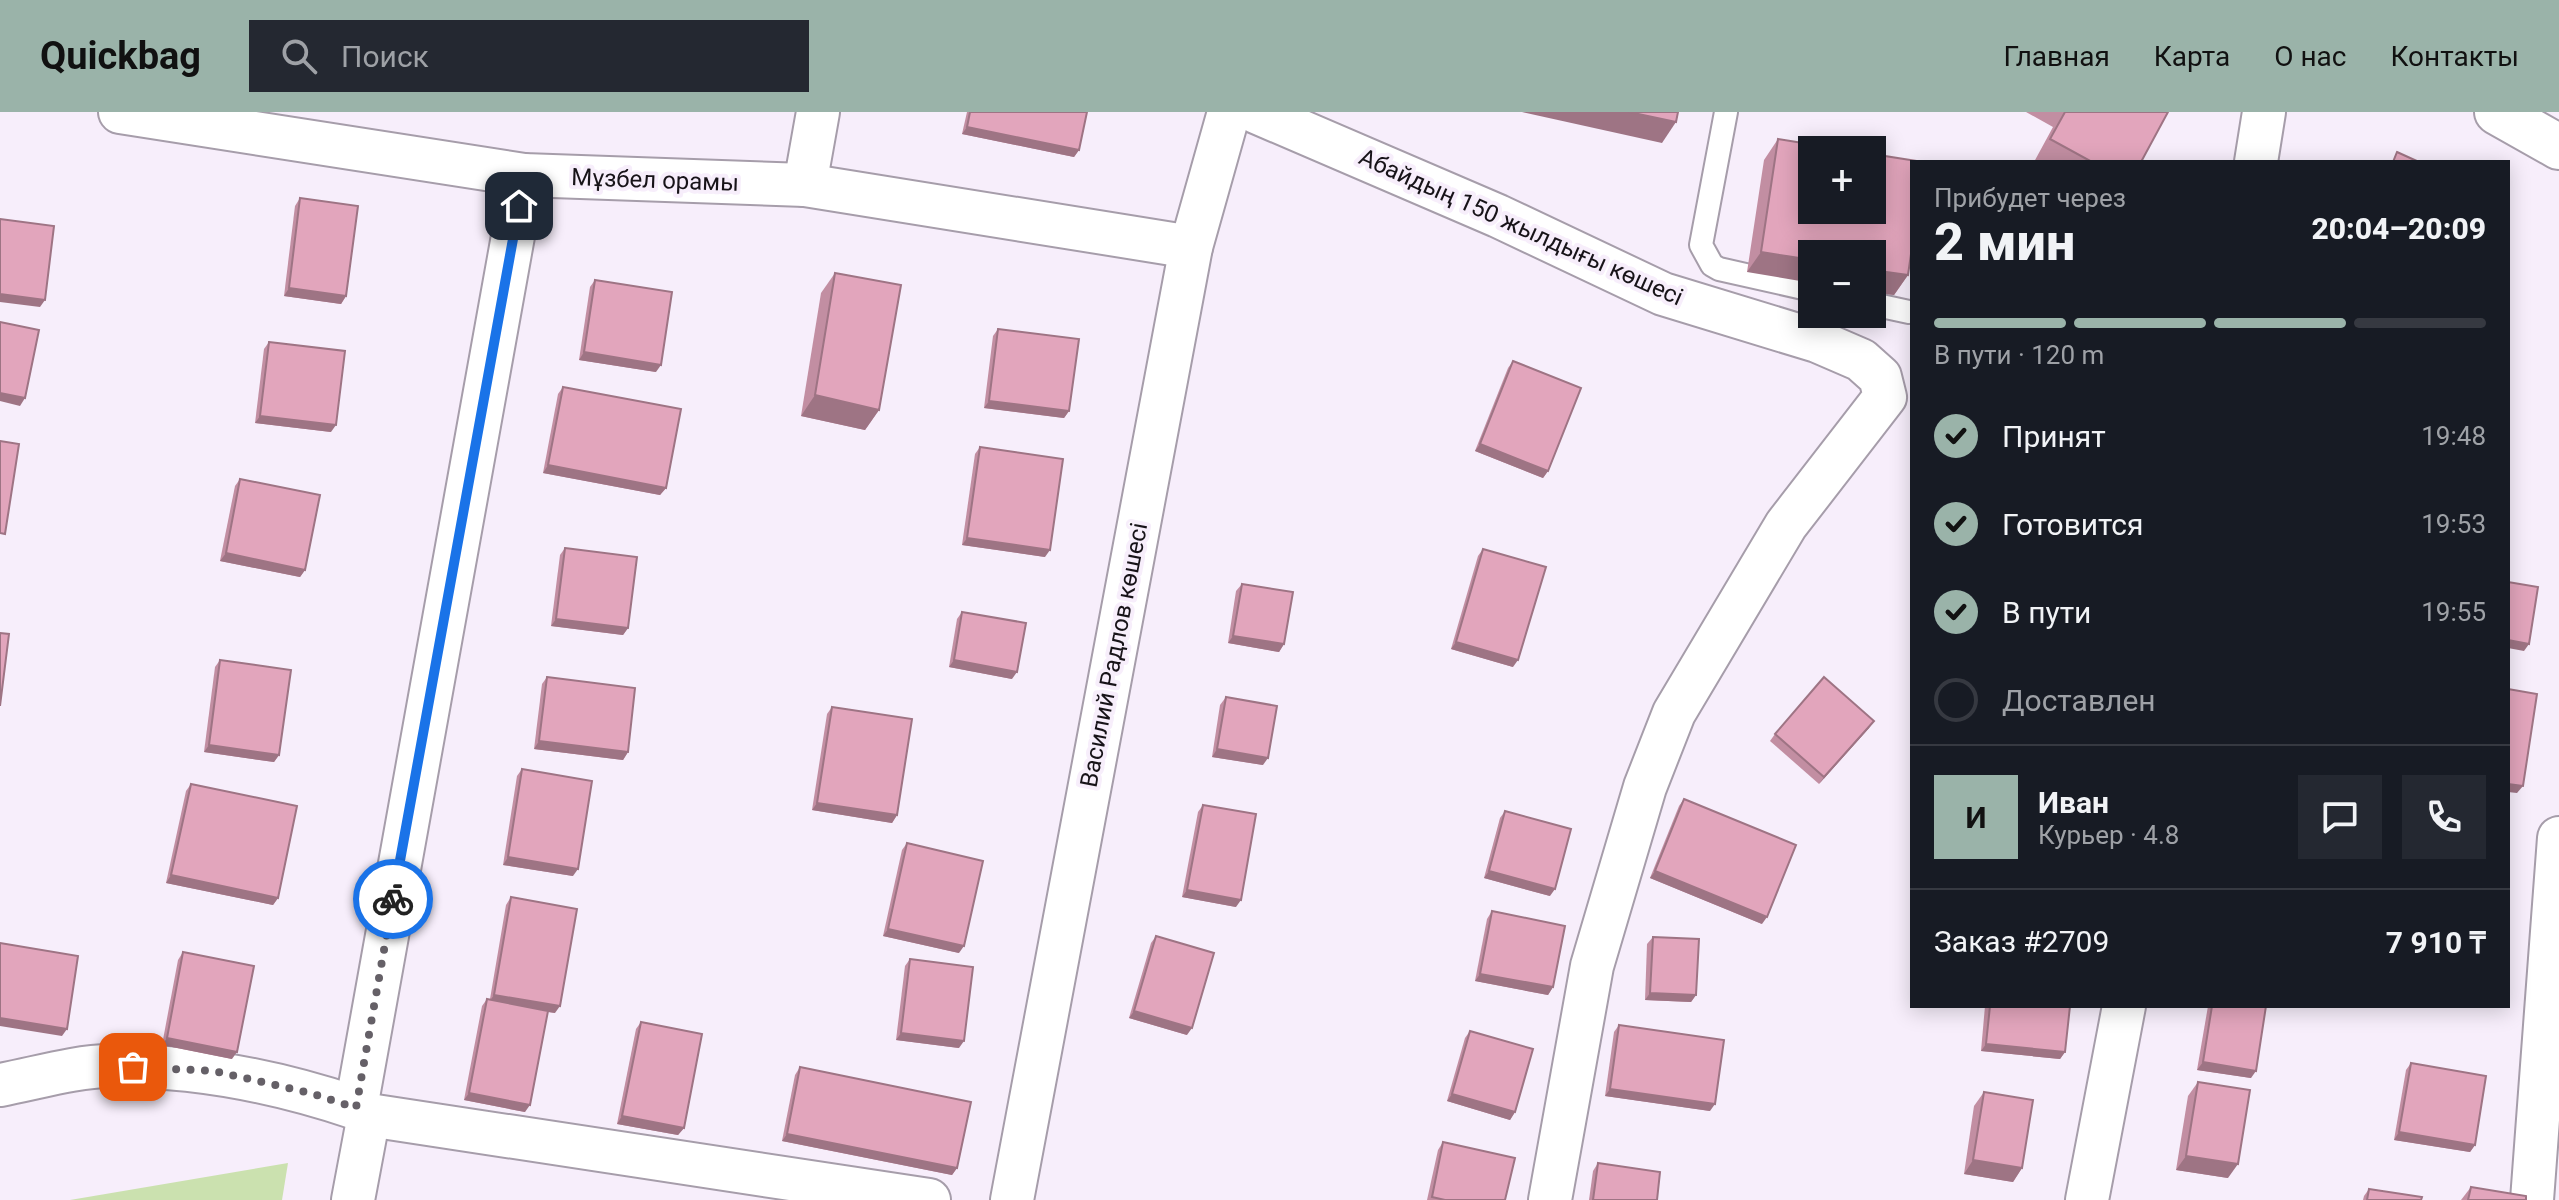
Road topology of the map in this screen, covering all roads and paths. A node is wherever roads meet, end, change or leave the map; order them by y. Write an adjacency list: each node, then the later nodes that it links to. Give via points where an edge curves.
1 (120, 112): 10 (street, Мұзбел орамы)
2 (818, 112): 11 (street)
3 (1229, 112): 12 (street, Василий Радлов көшесі)
4 (1256, 112): 23 (street, Абайдың 150 жылдығы көшесі, via 1663,294 1817,341 1861,360 1880,377 1885,397 1786,525 1674,713 1645,787 1592,966)
5 (1726, 112): 13 (lane, via 1701,245 1719,269)
6 (2264, 112): 9 (street)
7 (2497, 112): 8 (street)
8 (2559, 147)
9 (2256, 160)
10 (524, 175): 11 (street, Мұзбел орамы); 19 (street)
11 (805, 185): 12 (street, Мұзбел орамы)
12 (1191, 247): 22 (street, Василий Радлов көшесі)
13 (1798, 287)
14 (1886, 307): 15 (lane)
15 (1909, 312)
16 (2559, 838): 25 (street)
17 (2124, 1008): 24 (street)
18 (0, 1085): 19 (street, via 106,1066 214,1071)
19 (362, 1111): 20 (street); 21 (street)
20 (353, 1200)
21 (929, 1200)
22 (1012, 1200)
23 (1550, 1200)
24 (2087, 1200)
25 (2532, 1200)

